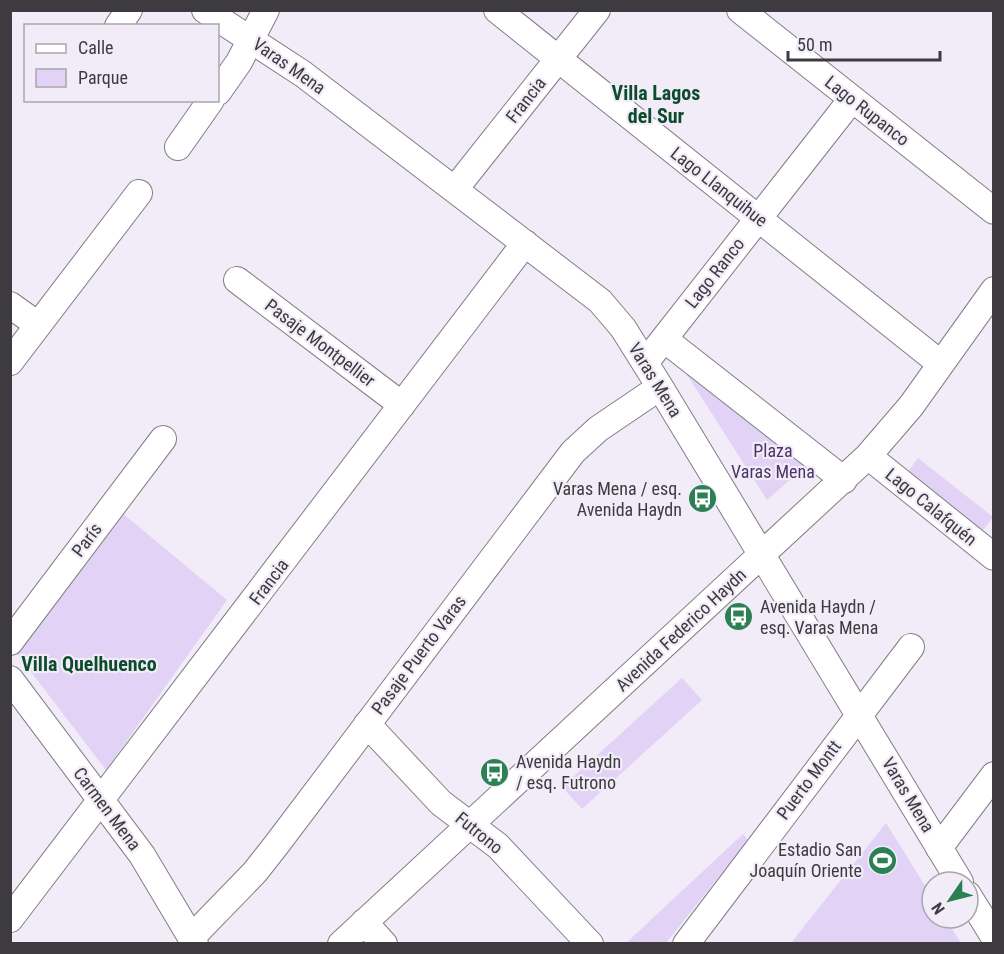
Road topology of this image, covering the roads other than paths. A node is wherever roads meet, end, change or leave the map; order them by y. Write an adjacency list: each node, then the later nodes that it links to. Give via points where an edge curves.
1 (129, 10): 7 (street)
2 (205, 10): 8 (street, Varas Mena)
3 (266, 10): 8 (street)
4 (497, 10): 9 (street, Lago Llanquihue)
5 (597, 10): 9 (street, Francia)
6 (740, 10): 11 (street, Lago Rupanco)
7 (119, 24)
8 (250, 39): 10 (street); 14 (street, Varas Mena, via 303,74)
9 (558, 59): 14 (street, Francia); 17 (street, Lago Llanquihue)
10 (219, 91)
11 (852, 99): 16 (street, Lago Rupanco); 17 (street, Lago Ranco)
12 (210, 102): 13 (street)
13 (178, 147)
14 (455, 189): 18 (street, Varas Mena)
15 (139, 193): 22 (street)
16 (993, 211)
17 (759, 218): 23 (street, Lago Ranco); 26 (street, Lago Llanquihue)
18 (525, 243): 25 (street, Varas Mena, via 600,301); 28 (street, Francia)
19 (237, 280): 28 (street, Pasaje Montpellier)
20 (993, 290): 26 (street, Avenida Federico Haydn)
21 (10, 305): 22 (street)
22 (38, 325): 24 (street)
23 (664, 339): 25 (street, Lago Ranco); 31 (street)
24 (10, 362)
25 (645, 363): 27 (street, Varas Mena)
26 (942, 364): 30 (street, Avenida Federico Haydn)
27 (660, 387): 33 (street, Varas Mena); 38 (street, Pasaje Puerto Varas, via 598,429 573,452)
28 (402, 405): 40 (street, Francia)
29 (163, 439): 34 (street, París)
30 (868, 456): 31 (street, Avenida Federico Haydn); 32 (street, Lago Calafquén)
31 (844, 480): 33 (street, Avenida Federico Haydn)
32 (991, 549)
33 (762, 556): 37 (street, Varas Mena); 41 (street, Avenida Federico Haydn)
34 (10, 642)
35 (911, 647): 37 (street, Puerto Montt)
36 (10, 680): 40 (street, Carmen Mena)
37 (858, 714): 42 (street, Varas Mena); 52 (street, Puerto Montt)
38 (367, 724): 41 (street, Futrono, via 441,803); 48 (street, Pasaje Puerto Varas, via 255,872)
39 (993, 775): 42 (street)
40 (101, 799): 45 (street, Francia); 48 (street, Carmen Mena)
41 (470, 825): 46 (street, Avenida Federico Haydn); 51 (street, Futrono, via 498,846)
42 (939, 848): 43 (street, Varas Mena)
43 (953, 870)
44 (980, 913): 47 (street)
45 (10, 919)
46 (364, 922): 49 (street, Avenida Federico Haydn); 50 (street)
47 (992, 931)
48 (194, 940)
49 (340, 944)
50 (384, 944)
51 (590, 944)
52 (686, 944)

